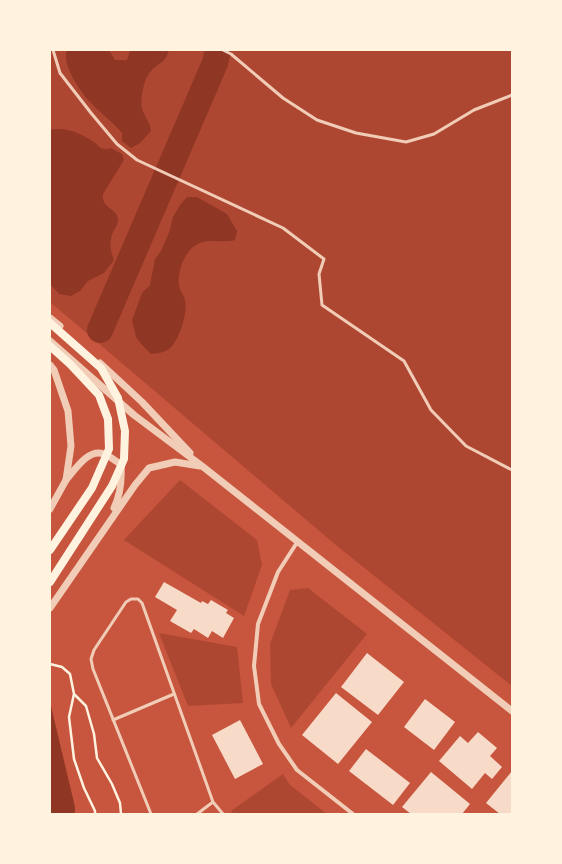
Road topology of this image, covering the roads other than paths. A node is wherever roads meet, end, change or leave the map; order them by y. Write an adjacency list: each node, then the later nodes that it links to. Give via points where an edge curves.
1 (53, 50): 10 (lane, via 60,73 90,113 117,144 137,160 283,228 324,259 319,274 322,305 404,361 431,410 466,446)
2 (223, 50): 3 (lane, via 283,98 317,120 356,133 406,142 434,134 474,110)
3 (512, 94)
4 (50, 318): 9 (street, via 142,402)
5 (50, 323): 16 (main road, via 101,368 118,398 125,431 124,459 112,486)
6 (50, 341): 9 (street, via 134,415)
7 (50, 346): 15 (main road, via 99,395 108,419 109,449 92,488)
8 (50, 365): 11 (street, via 68,411 71,446)
9 (202, 466): 13 (street, via 175,462 149,468); 14 (street)
10 (512, 470)
11 (66, 480): 12 (street); 13 (street, via 92,454 103,453 121,464 121,489)
12 (50, 509)
13 (104, 529): 17 (street)
14 (298, 542): 19 (street); 25 (street, via 278,572 258,624 254,666 259,704 279,744 297,770)
15 (50, 550)
16 (50, 582)
17 (50, 608)
18 (174, 694): 20 (lane); 20 (lane, via 142,603 138,599 131,599 126,602 94,650 91,659); 21 (lane)
19 (512, 711)
20 (113, 720): 22 (lane)
21 (213, 802): 23 (lane); 24 (lane)
22 (151, 814)
23 (197, 814)
24 (223, 814)
25 (353, 814)

